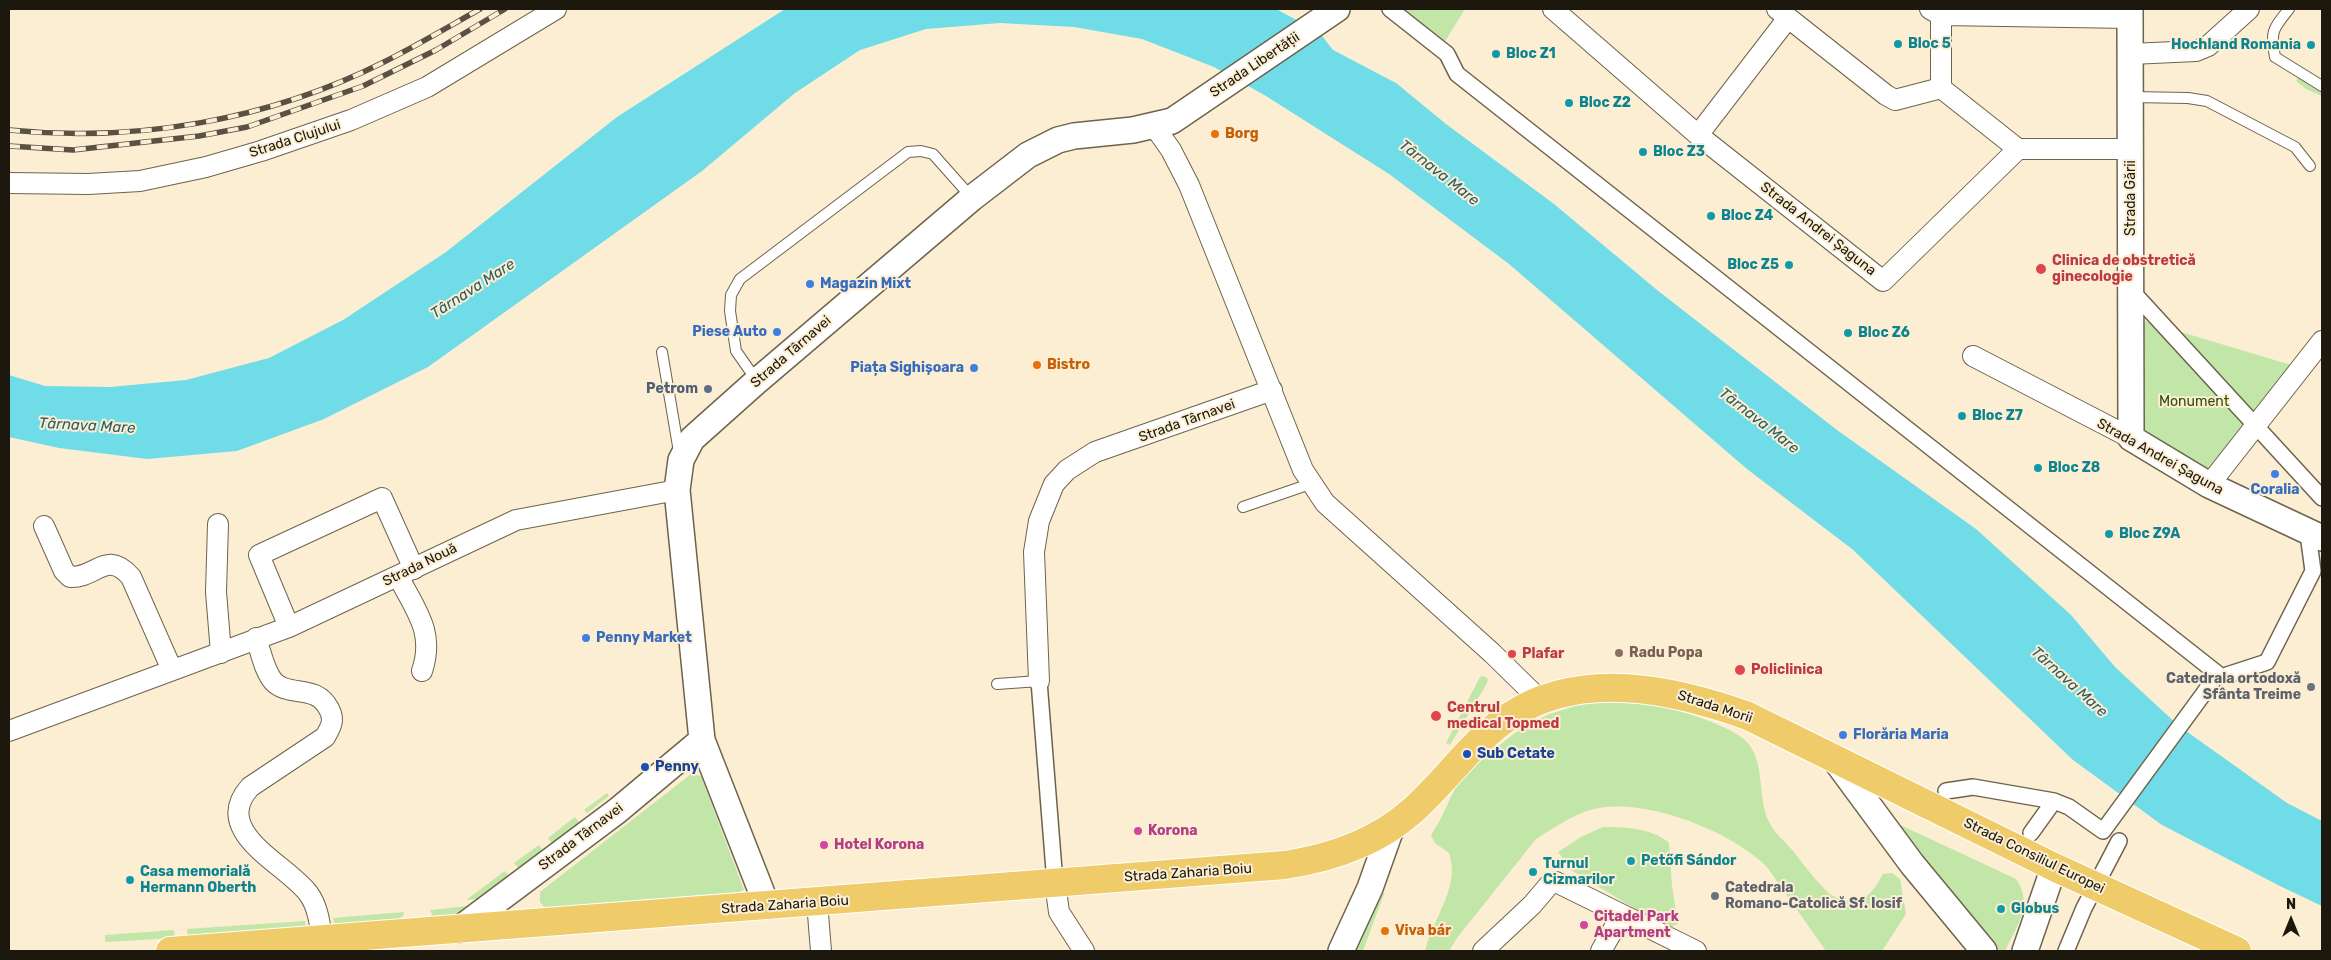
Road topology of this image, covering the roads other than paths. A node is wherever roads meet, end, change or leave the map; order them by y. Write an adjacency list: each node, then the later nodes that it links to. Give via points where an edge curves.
1 (556, 9): 19 (street, Strada Clujului, via 427,87 351,120 261,151 206,168 140,181)
2 (1337, 9): 14 (street, Strada Libertății)
3 (1390, 9): 45 (street, via 1447,54 1457,74)
4 (1553, 9): 15 (street, Strada Andrei Șaguna)
5 (2249, 9): 10 (street, via 2208,46 2196,51)
6 (2289, 9): 11 (lane, via 2274,28 2275,57)
7 (1940, 11): 8 (street, Strada Gării); 12 (street, Strada Gării)
8 (2130, 13): 10 (street, Strada Gării)
9 (1782, 14): 12 (street, via 1895,100); 15 (street)
10 (2131, 54): 13 (street, Strada Gării)
11 (2322, 86)
12 (1941, 88): 16 (street)
13 (2131, 97): 17 (street, Strada Gării); 18 (lane, via 2207,100 2295,147)
14 (1163, 124): 20 (street, Strada Târnavei, via 1058,140 1028,155); 26 (street)
15 (1698, 135): 16 (street, Strada Andrei Șaguna, via 1883,281)
16 (2018, 149): 17 (street)
17 (2130, 149): 21 (street, Strada Gării)
18 (2310, 166)
19 (9, 183)
20 (972, 198): 25 (street, Strada Târnavei); 25 (lane, via 934,154 908,152 740,279 731,295 730,311 736,351)
21 (2131, 290): 27 (street); 28 (street, Strada Gării)
22 (2322, 341): 27 (street)
23 (662, 352): 29 (lane)
24 (1973, 356): 28 (street, Strada Andrei Șaguna)
25 (757, 381): 29 (street, Strada Târnavei, via 692,439)
26 (1272, 390): 30 (street); 46 (street, Strada Târnavei, via 1095,452 1067,470 1054,484 1039,521 1034,552)
27 (2256, 427): 31 (street); 33 (street)
28 (2131, 438): 31 (street, Strada Andrei Șaguna)
29 (681, 460): 32 (street, Strada Târnavei)
30 (1310, 484): 34 (lane); 48 (street, via 1325,504)
31 (2208, 485): 37 (street, Strada Andrei Șaguna)
32 (677, 490): 39 (street, Strada Nouă, via 527,517); 50 (street, Strada Târnavei)
33 (2322, 498)
34 (1243, 507)
35 (218, 524): 42 (street, via 216,592)
36 (44, 526): 43 (street, via 64,571 70,577 79,577 101,566 114,564 131,577)
37 (2315, 536): 38 (street)
38 (2318, 571): 45 (street, via 2267,662)
39 (406, 573): 40 (street, Strada Nouă); 40 (street, via 382,498 259,555); 44 (street, via 428,643)
40 (289, 627): 41 (street, Strada Nouă)
41 (256, 638): 42 (street, Strada Nouă); 64 (street, via 273,681 281,687 316,694 332,715 332,726 325,737 250,787 242,796 239,807 244,833 256,848 308,893 320,922)
42 (221, 653): 43 (street, Strada Nouă)
43 (172, 670): 49 (street, Strada Nouă)
44 (422, 671)
45 (2223, 675): 53 (street, via 2103,831 2069,807)
46 (1039, 681): 47 (lane); 58 (street)
47 (997, 684)
48 (1540, 700): 51 (highway, Strada Morii, via 1593,689 1670,692 1748,716); 54 (highway, Strada Morii, via 1499,724 1412,812)
49 (9, 731)
50 (702, 740): 61 (street, Strada Târnavei); 63 (street, Strada Târnavei, via 617,810)
51 (1833, 757): 57 (highway, Strada Consiliul Europei); 73 (street, Strada Morii, via 1912,864)
52 (1946, 791): 53 (street, via 1973,787)
53 (2054, 801): 55 (street)
54 (1392, 826): 58 (highway, Strada Zaharia Boiu, via 1341,853 1310,862); 69 (street, via 1370,888)
55 (2031, 833)
56 (2119, 841): 59 (street)
57 (2054, 867): 59 (highway, Strada Consiliul Europei); 74 (street)
58 (1055, 883): 60 (highway, Strada Zaharia Boiu); 68 (street, via 1059,912)
59 (2096, 886): 75 (street); 76 (highway, Strada Consiliul Europei)
60 (817, 902): 61 (highway, Strada Zaharia Boiu); 67 (street)
61 (767, 906): 63 (highway, Strada Zaharia Boiu)
62 (1621, 916): 70 (street, via 1556,882); 71 (street); 72 (street)
63 (458, 930): 64 (highway, Strada Zaharia Boiu)
64 (322, 940): 65 (highway, Strada Zaharia Boiu)
65 (224, 950): 66 (highway, Strada Zaharia Boiu)
66 (170, 951)
67 (821, 951)
68 (1084, 951)
69 (1341, 951)
70 (1483, 951)
71 (1601, 951)
72 (1696, 951)
73 (1984, 951)
74 (2025, 951)
75 (2066, 951)
76 (2237, 951)

